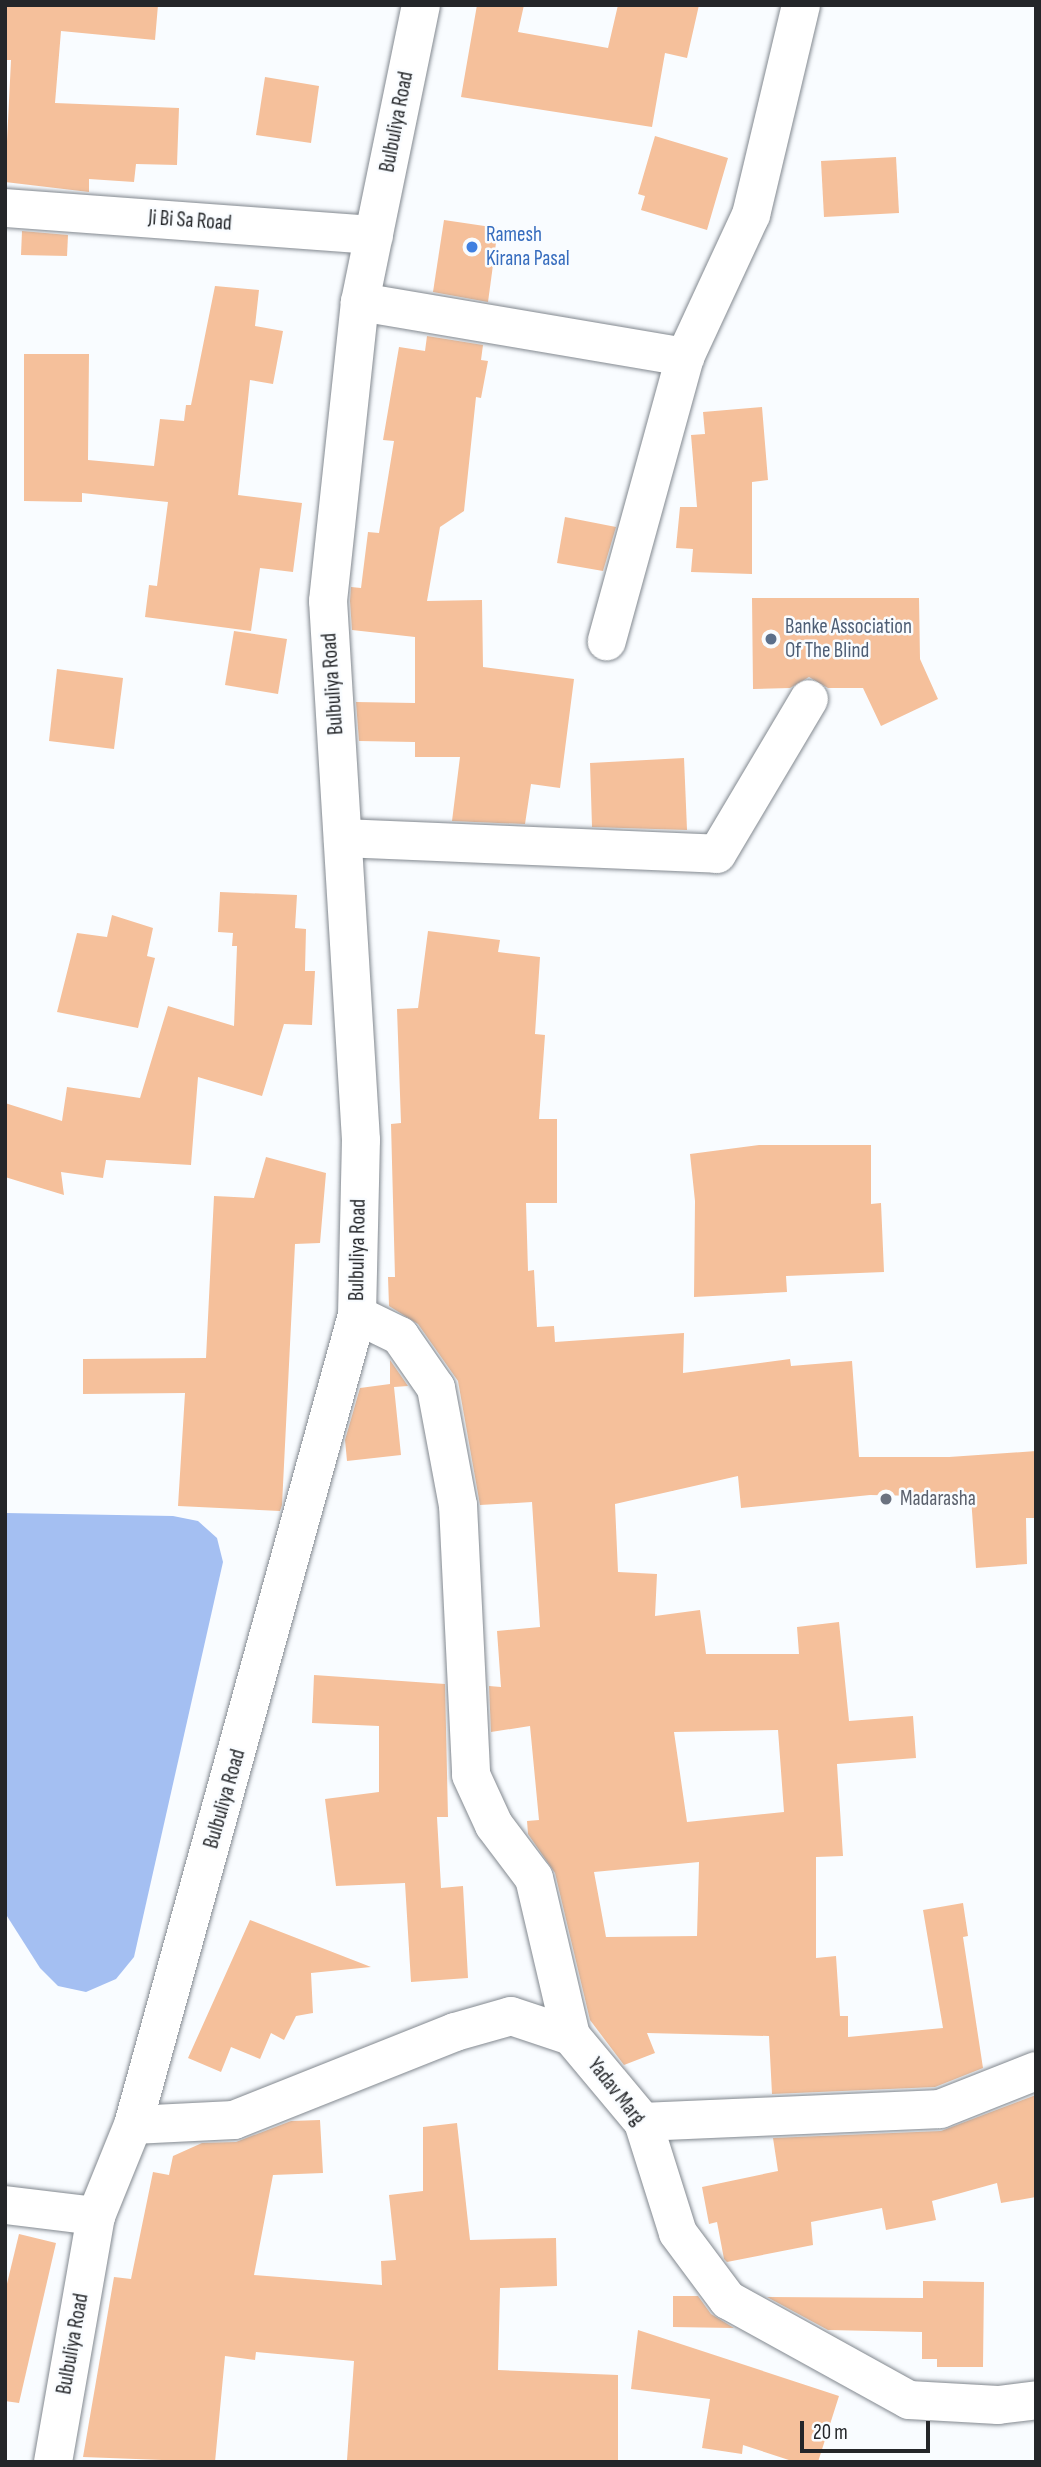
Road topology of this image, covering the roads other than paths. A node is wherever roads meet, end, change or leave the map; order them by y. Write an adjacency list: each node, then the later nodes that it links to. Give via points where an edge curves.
1 (421, 5): 4 (street, Bulbuliya Road)
2 (802, 5): 6 (street, via 751,215)
3 (5, 208): 4 (street, Ji Bi Sa Road)
4 (374, 235): 5 (street, Bulbuliya Road)
5 (360, 302): 6 (street); 9 (street, Bulbuliya Road, via 328,601)
6 (685, 357): 7 (street)
7 (607, 640)
8 (809, 699): 9 (street, via 717,854)
9 (343, 838): 10 (street, Bulbuliya Road, via 361,1140)
10 (357, 1315): 11 (street, via 400,1336 436,1388 458,1505 471,1775 494,1825 534,1878); 14 (street, Bulbuliya Road)
11 (571, 2036): 13 (street, Yadav Marg); 14 (street, via 511,2016 455,2032 234,2120)
12 (1036, 2071): 13 (street, via 940,2109)
13 (643, 2122): 17 (street, Yadav Marg, via 678,2233 728,2300 909,2400 998,2405)
14 (133, 2125): 16 (street, Bulbuliya Road)
15 (5, 2205): 16 (street)
16 (96, 2216): 18 (street, Bulbuliya Road)
17 (1036, 2400)
18 (52, 2462)

